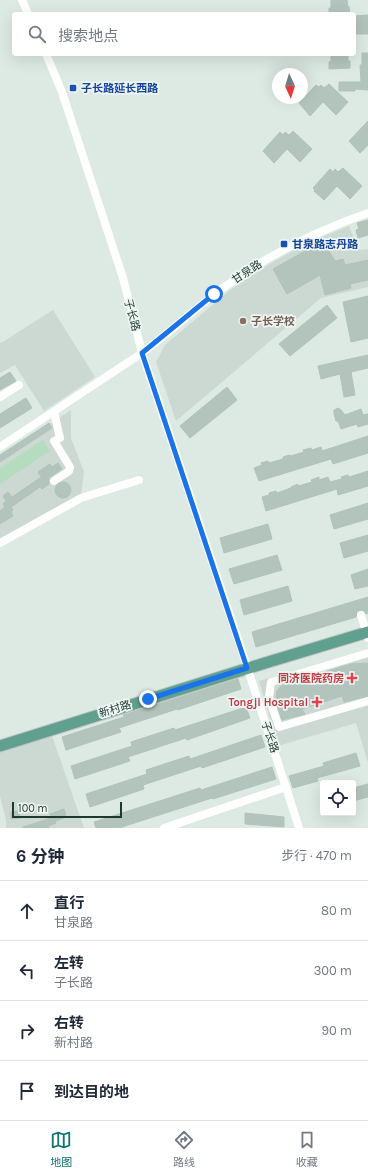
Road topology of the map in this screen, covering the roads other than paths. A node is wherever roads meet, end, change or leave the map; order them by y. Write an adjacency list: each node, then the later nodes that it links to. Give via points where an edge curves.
1 (22, 0): 2 (street)
2 (27, 12)
3 (47, 56): 5 (street, 子长路, via 62,92 123,278)
4 (368, 213): 5 (street, 甘泉路, via 286,248 230,282)
5 (142, 353): 8 (street, 甘泉路); 16 (street, 子长路)
6 (19, 385): 7 (street)
7 (0, 397)
8 (54, 412): 9 (street, 甘泉路); 11 (street, via 60,438 54,441 70,467)
9 (0, 446)
10 (139, 480): 12 (street, via 81,498)
11 (54, 481)
12 (0, 543)
13 (361, 615): 14 (street)
14 (367, 634): 16 (main road, 新村路)
15 (368, 653): 17 (street, via 271,682 269,698 279,727)
16 (247, 668): 18 (main road, 新村路); 19 (street, 子长路)
17 (368, 701)
18 (0, 746)
19 (286, 787): 20 (street); 21 (street, 子长路)
20 (164, 828)
21 (299, 828)

